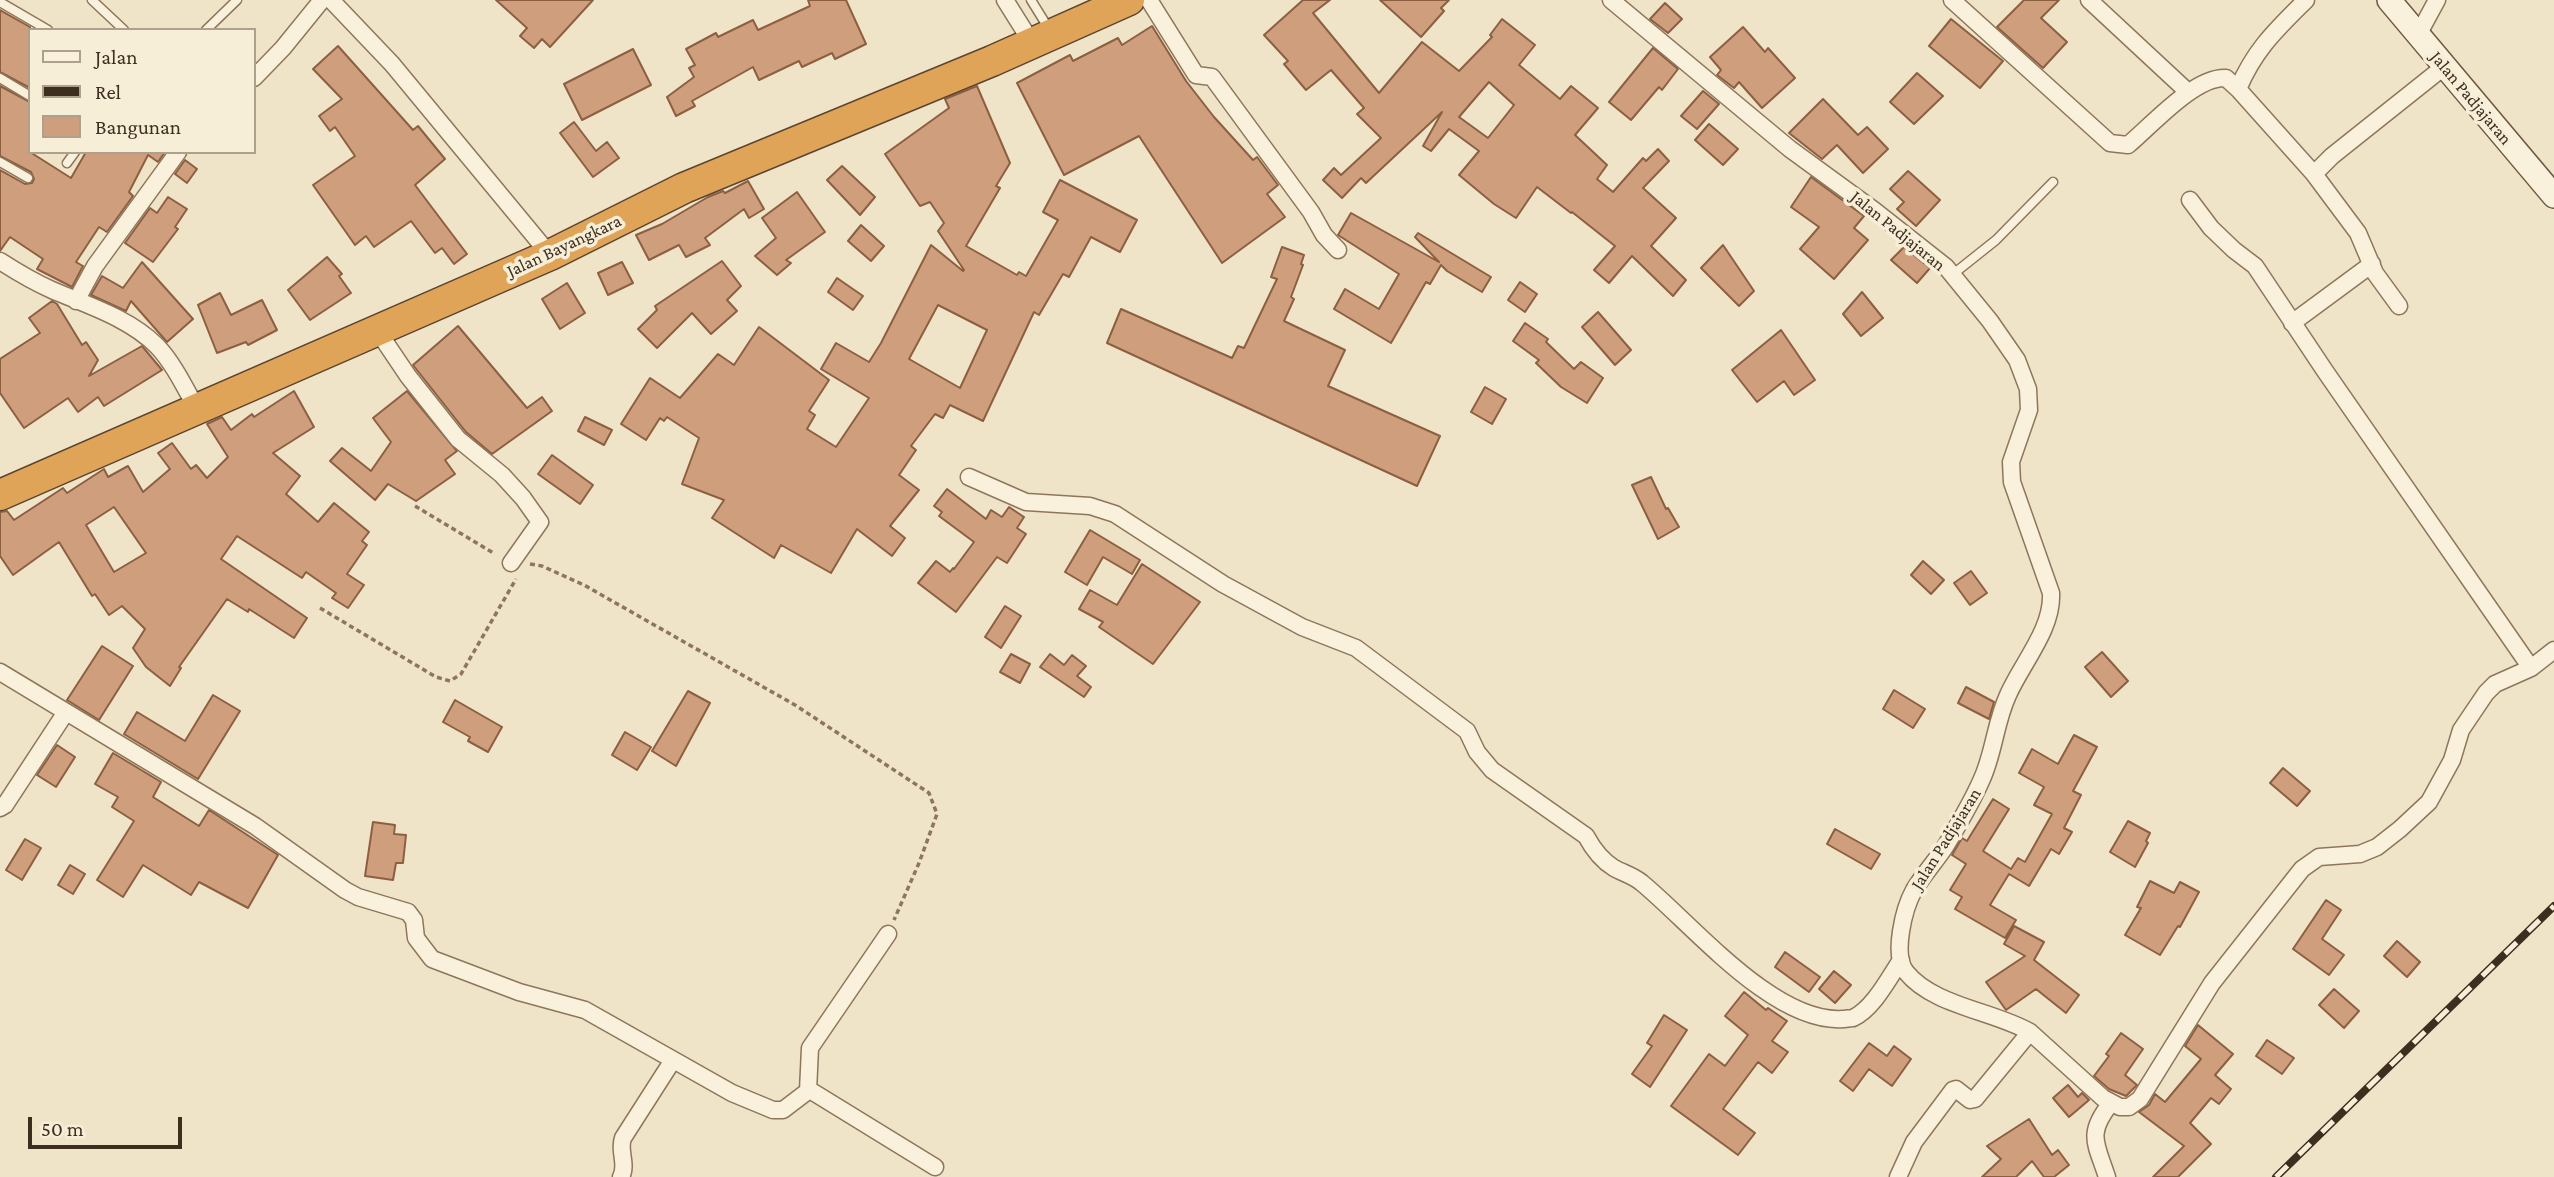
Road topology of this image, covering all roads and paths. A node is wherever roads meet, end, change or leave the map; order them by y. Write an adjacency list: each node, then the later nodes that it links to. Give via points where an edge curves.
1 (92, 0): 17 (lane)
2 (237, 0): 18 (lane)
3 (322, 0): 22 (street)
4 (331, 0): 37 (street, via 392,64)
5 (1005, 0): 20 (street)
6 (1031, 0): 20 (lane)
7 (1129, 0): 20 (highway, Jalan Bayangkara)
8 (1149, 0): 36 (street, via 1196,75 1212,77)
9 (1611, 0): 40 (street, Jalan Padjajaran)
10 (1952, 0): 25 (street, via 2110,143 2128,145)
11 (2090, 0): 25 (street)
12 (2306, 0): 24 (street, via 2265,41)
13 (2389, 0): 19 (street, Jalan Padjajaran)
14 (2437, 0): 19 (street)
15 (0, 2): 16 (lane)
16 (45, 28)
17 (122, 28)
18 (208, 28)
19 (2418, 35): 21 (street, Jalan Padjajaran)
20 (1042, 39): 37 (highway, Jalan Bayangkara, via 684,188)
21 (2445, 66): 31 (street); 34 (street, Jalan Padjajaran)
22 (256, 76)
23 (0, 78): 26 (lane)
24 (2238, 89): 25 (street, via 2226,78 2219,78); 31 (street)
25 (2188, 92)
26 (28, 95)
27 (74, 154): 30 (lane)
28 (177, 154): 41 (street, via 95,266)
29 (0, 162): 32 (lane)
30 (67, 163)
31 (2314, 174): 39 (street, via 2358,233)
32 (28, 178)
33 (2053, 181): 40 (lane, via 1996,240)
34 (2554, 195)
35 (2190, 201): 43 (street, via 2219,235 2255,266)
36 (1338, 250)
37 (550, 255): 44 (highway, Jalan Bayangkara)
38 (0, 261): 41 (street)
39 (2372, 264): 42 (street); 43 (street)
40 (1952, 275): 57 (street, Jalan Padjajaran, via 2017,360 2028,390 2029,410 2011,462 2012,482 2052,600 2046,622 2008,694 1982,779 1962,820 1912,893 1902,928)
41 (76, 301): 45 (street, via 121,321 158,347)
42 (2399, 306)
43 (2292, 323): 52 (street)
44 (377, 330): 45 (highway, Jalan Bayangkara); 49 (street, via 458,439 502,475 540,522)
45 (197, 410): 47 (highway, Jalan Bayangkara)
46 (969, 477): 57 (street, via 1026,502 1090,506 1115,514 1223,584 1302,627 1356,648 1467,731 1492,771 1586,836 1612,867 1641,881 1742,973 1808,1014 1833,1020 1853,1018 1875,999)
47 (0, 495)
48 (415, 506): 49 (path)
49 (516, 566): 50 (path, via 461,674 450,681); 56 (path, via 542,566 584,585 795,705 929,793 937,814)
50 (320, 608)
51 (2554, 650): 52 (street)
52 (2530, 667): 61 (street, via 2486,693 2465,723 2452,760 2429,802 2400,829 2378,847 2319,857 2302,869 2212,983 2140,1099 2129,1107)
53 (0, 672): 54 (street)
54 (66, 712): 55 (street); 59 (street, via 273,837 345,890 408,912 416,938 432,959 519,992 585,1010)
55 (0, 808)
56 (888, 934): 60 (street, via 810,1048)
57 (1901, 960): 58 (street, via 1904,971 1942,997)
58 (2030, 1032): 61 (street); 64 (street, via 1975,1099 1953,1090 1914,1142)
59 (673, 1060): 60 (street, via 773,1110 783,1110); 63 (street, via 623,1138 625,1169)
60 (808, 1091): 62 (street)
61 (2111, 1103): 65 (street, via 2094,1133)
62 (936, 1167)
63 (621, 1177)
64 (1898, 1177)
65 (2107, 1177)

